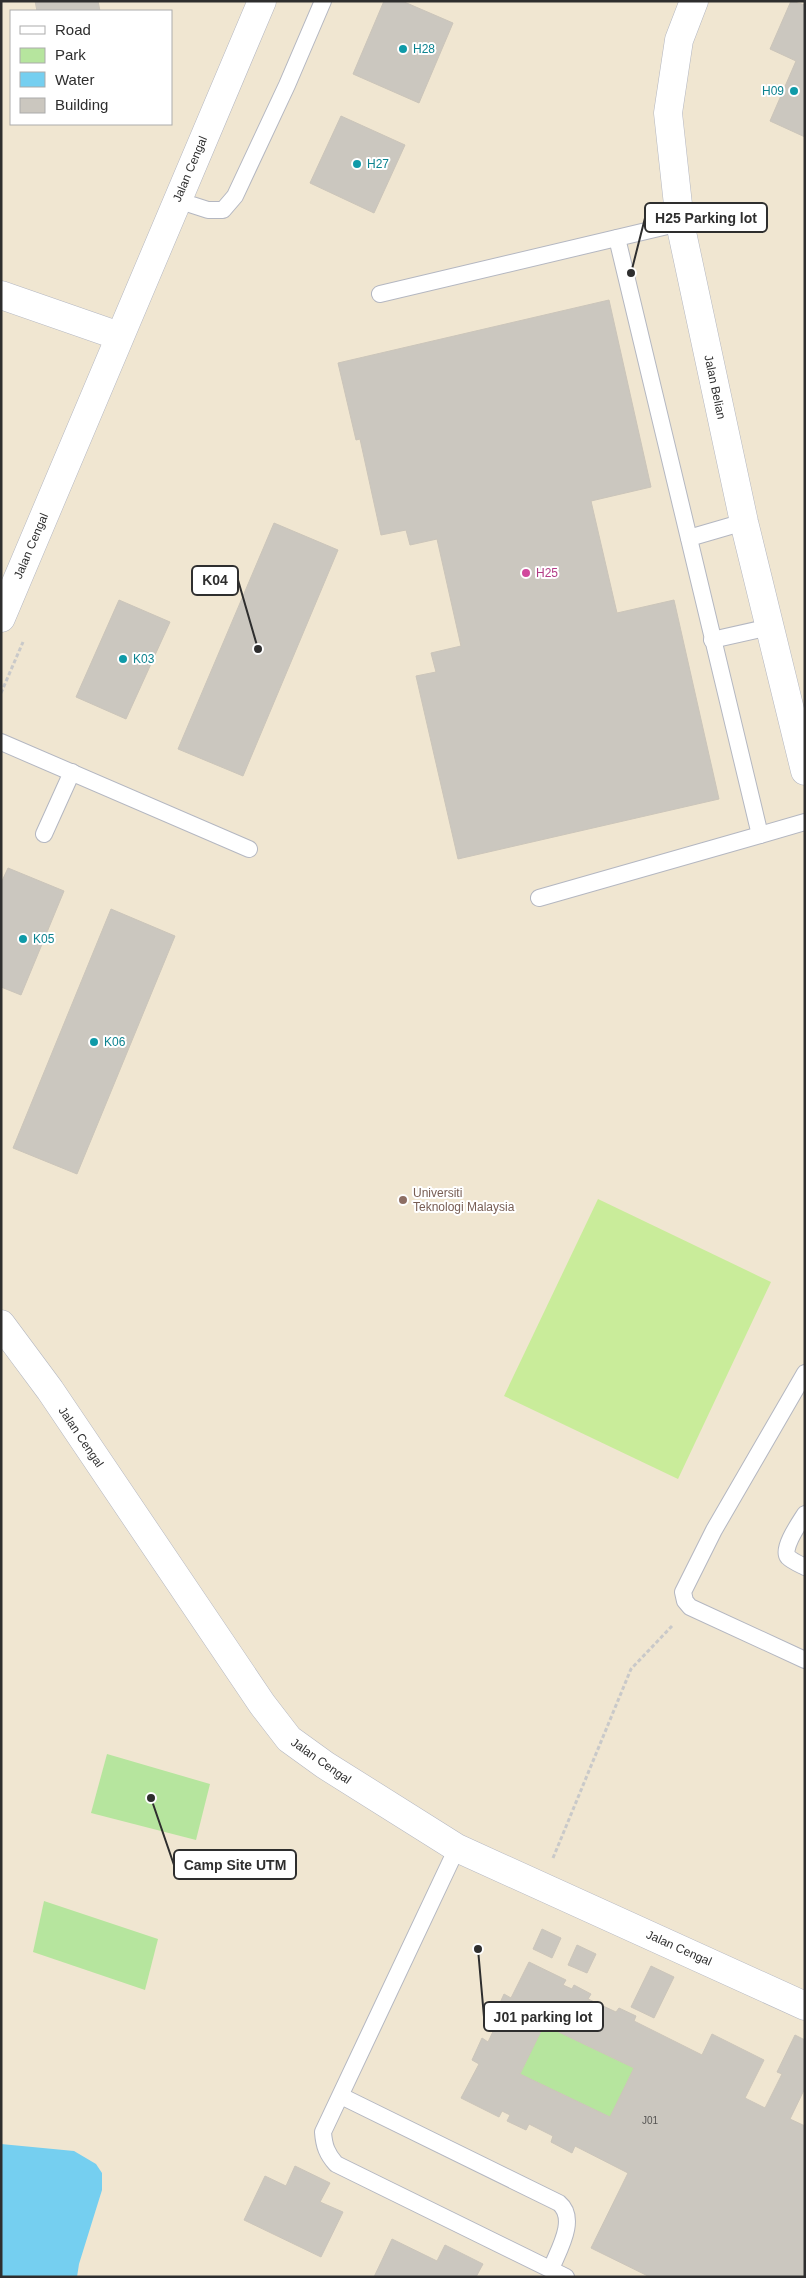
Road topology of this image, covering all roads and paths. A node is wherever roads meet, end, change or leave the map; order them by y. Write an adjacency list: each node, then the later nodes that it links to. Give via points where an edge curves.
1 (262, 1): 4 (street, Jalan Cengal)
2 (322, 1): 4 (lane, via 235,196 223,210 208,210)
3 (694, 1): 5 (street, Jalan Belian, via 679,40 668,113)
4 (177, 200): 9 (street, Jalan Cengal)
5 (680, 223): 6 (lane); 10 (street, Jalan Belian)
6 (617, 238): 7 (lane); 11 (lane)
7 (380, 294)
8 (1, 295): 9 (street)
9 (119, 336): 12 (street, Jalan Cengal)
10 (744, 522): 11 (lane); 14 (street, Jalan Belian)
11 (689, 538): 15 (lane)
12 (7, 587): 13 (street, Jalan Cengal)
13 (1, 618)
14 (770, 627): 15 (lane); 17 (street, Jalan Belian)
15 (712, 640): 21 (lane)
16 (1, 742): 18 (lane)
17 (805, 771)
18 (72, 772): 20 (lane); 22 (lane)
19 (805, 822): 21 (lane)
20 (44, 834)
21 (760, 835): 23 (lane)
22 (249, 849)
23 (539, 898)
24 (1, 1324): 30 (street, Jalan Cengal, via 50,1390 262,1704 289,1739)
25 (805, 1373): 28 (lane, via 714,1530 688,1582 684,1601)
26 (805, 1514): 27 (lane, via 786,1553)
27 (805, 1567)
28 (690, 1607): 29 (lane); 31 (path, via 631,1669)
29 (805, 1660)
30 (457, 1848): 31 (street, Jalan Cengal); 33 (lane)
31 (542, 1887): 32 (street, Jalan Cengal)
32 (805, 2006)
33 (341, 2096): 34 (lane, via 565,2207 568,2216); 34 (lane, via 323,2132 327,2154 336,2164)
34 (559, 2274)

